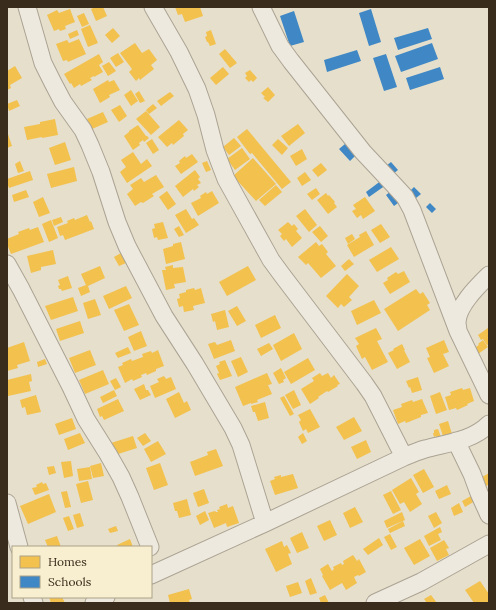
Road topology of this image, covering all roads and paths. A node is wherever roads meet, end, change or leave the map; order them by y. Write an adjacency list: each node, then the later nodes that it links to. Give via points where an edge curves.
1 (27, 7): 13 (street, via 43,64 63,102 90,144 127,246 164,316 238,436)
2 (153, 7): 10 (street, via 197,89 214,150 226,179 271,260 373,396)
3 (261, 7): 6 (street, via 291,62 363,152 405,197)
4 (7, 264): 16 (street, via 86,419 121,477)
5 (489, 274): 6 (street, via 459,312)
6 (458, 331): 7 (street)
7 (489, 395)
8 (489, 424): 9 (street, via 481,432)
9 (456, 441): 10 (street); 12 (street)
10 (404, 457): 13 (street)
11 (7, 503): 15 (street)
12 (489, 515)
13 (265, 523): 18 (street)
14 (489, 544): 21 (street, via 421,582)
15 (19, 546)
16 (150, 546)
17 (152, 556): 18 (street)
18 (155, 573)
19 (104, 598): 20 (street)
20 (94, 603)
21 (375, 603)

